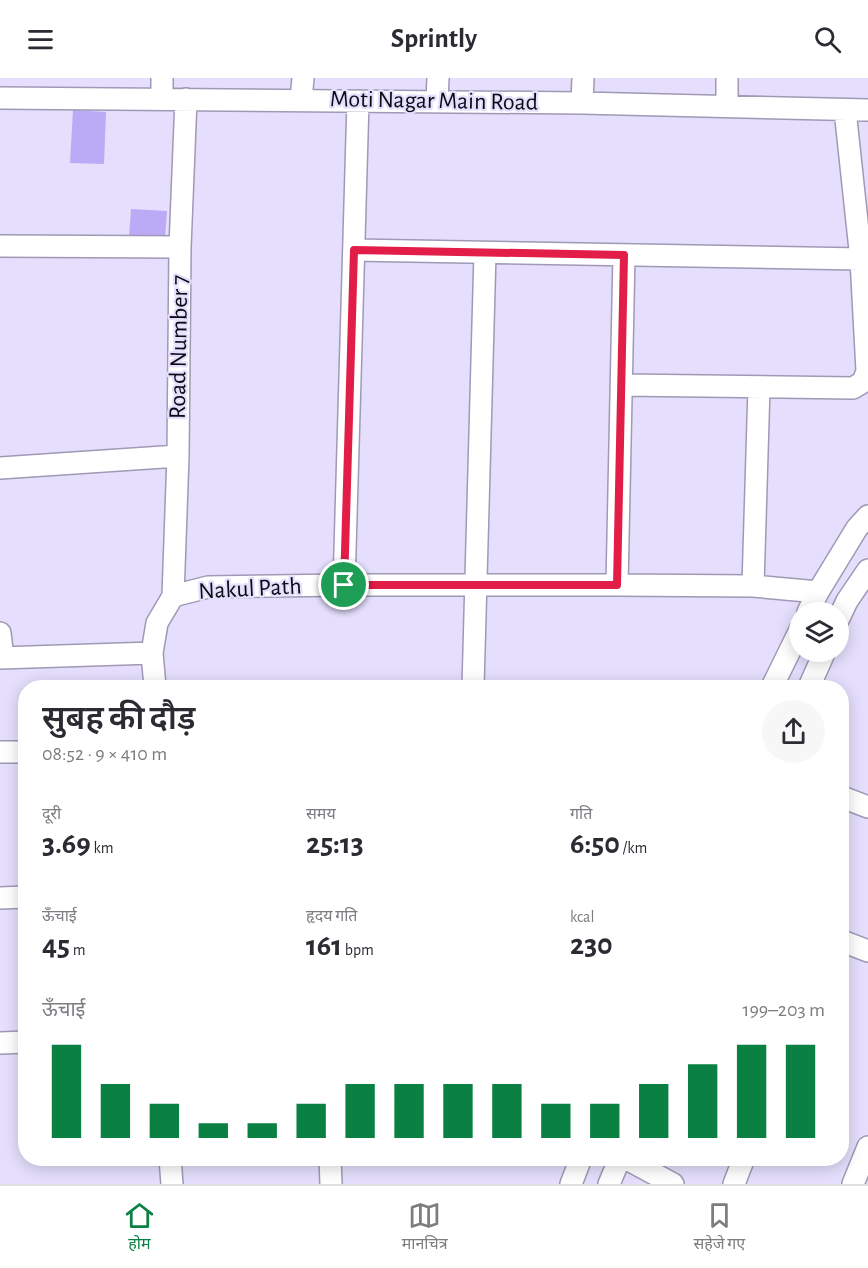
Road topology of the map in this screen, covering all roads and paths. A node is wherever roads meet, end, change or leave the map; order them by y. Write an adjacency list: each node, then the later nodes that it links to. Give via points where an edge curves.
1 (303, 78): 8 (street)
2 (438, 78): 10 (street)
3 (583, 78): 11 (street)
4 (727, 78): 12 (street)
5 (162, 88): 6 (street, Moti Nagar Main Road); 7 (street, Moti Nagar Main Road)
6 (12, 91)
7 (186, 99): 8 (street, Moti Nagar Main Road); 16 (street, Road Number 7)
8 (301, 100): 9 (street, Moti Nagar Main Road)
9 (358, 101): 10 (street, Moti Nagar Main Road); 17 (street)
10 (437, 101): 11 (street, Moti Nagar Main Road)
11 (582, 103): 12 (street, Moti Nagar Main Road)
12 (727, 105): 13 (street, Moti Nagar Main Road)
13 (846, 110): 14 (street, Moti Nagar Main Road); 20 (street)
14 (868, 110)
15 (0, 246): 16 (street)
16 (180, 247): 23 (street, Road Number 7)
17 (354, 250): 18 (street); 27 (street)
18 (485, 253): 19 (street); 29 (street)
19 (624, 255): 20 (street); 21 (street)
20 (861, 259): 22 (street, via 867,371 863,382 853,388)
21 (622, 386): 22 (street); 28 (street)
22 (759, 387): 30 (street)
23 (178, 456): 24 (street); 32 (street, Road Number 7)
24 (0, 468)
25 (868, 516): 31 (street)
26 (868, 570): 34 (street)
27 (344, 585): 29 (street, Nakul Path); 32 (street, Nakul Path, via 208,587)
28 (617, 585): 29 (street, Nakul Path); 30 (street, Nakul Path)
29 (476, 586): 41 (street)
30 (753, 586): 31 (street, Nakul Path)
31 (818, 591): 33 (street)
32 (174, 596): 37 (street, Nakul Path, via 157,623)
33 (813, 602)
34 (847, 602)
35 (0, 633): 38 (street)
36 (789, 652): 42 (street)
37 (153, 653): 38 (street); 40 (street, Nakul Path)
38 (2, 658)
39 (820, 662): 43 (street)
40 (155, 680)
41 (473, 680)
42 (775, 680)
43 (812, 680)
44 (0, 752): 45 (street)
45 (18, 752)
46 (849, 800): 47 (street)
47 (868, 807)
48 (18, 897): 49 (street)
49 (0, 898)
50 (849, 944): 51 (street)
51 (868, 951)
52 (18, 1042): 53 (street)
53 (0, 1043)
54 (868, 1147): 67 (street)
55 (171, 1166): 61 (street)
56 (330, 1166): 62 (street)
57 (578, 1166): 63 (street)
58 (617, 1166): 64 (street)
59 (640, 1166): 65 (street)
60 (741, 1166): 66 (street)
61 (172, 1184)
62 (331, 1184)
63 (571, 1184)
64 (609, 1184)
65 (673, 1184)
66 (734, 1184)
67 (853, 1184)

